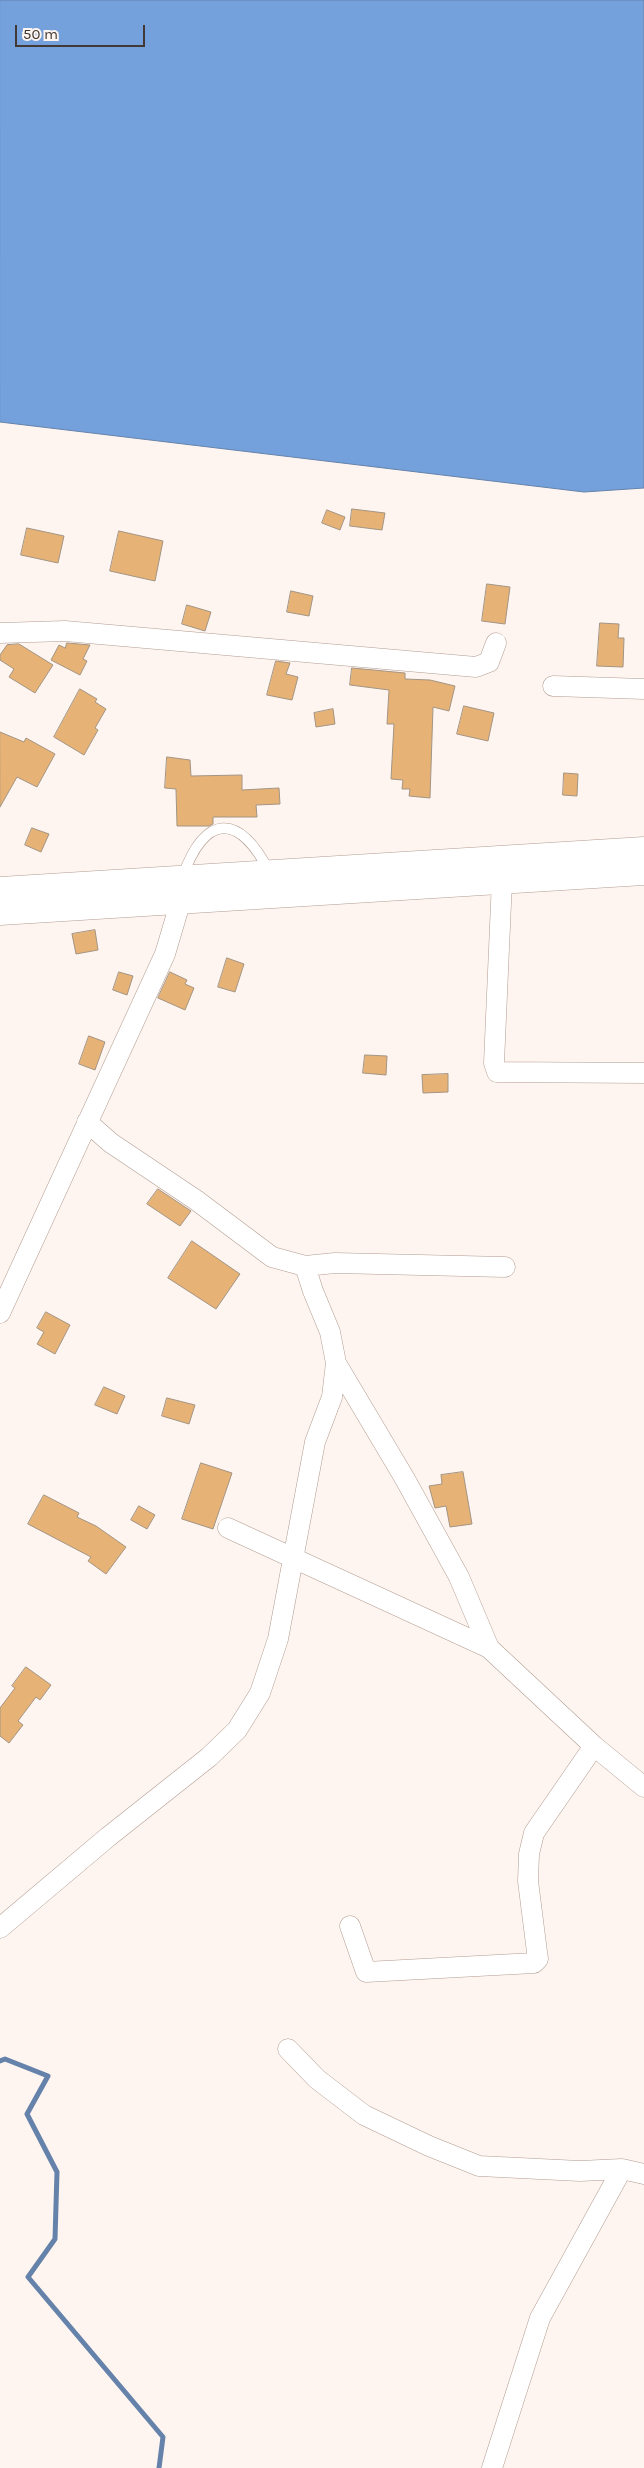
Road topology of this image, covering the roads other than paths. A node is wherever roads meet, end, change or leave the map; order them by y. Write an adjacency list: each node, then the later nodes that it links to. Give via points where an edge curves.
1 (0, 633): 2 (street, via 65,631 476,667 489,662)
2 (496, 643)
3 (553, 686): 4 (street)
4 (644, 688)
5 (644, 850): 7 (highway)
6 (644, 871): 8 (highway)
7 (270, 874): 9 (highway); 9 (lane, via 258,850 246,836 219,829 210,831 194,849)
8 (502, 880): 9 (highway); 12 (street, via 494,1063 497,1072)
9 (181, 890): 10 (highway); 11 (highway); 13 (street, via 165,954)
10 (0, 891)
11 (0, 911)
12 (644, 1073)
13 (88, 1122): 14 (street, via 111,1143 196,1200 272,1257); 16 (street)
14 (305, 1266): 15 (street, via 335,1263); 17 (street, via 330,1332)
15 (505, 1267)
16 (0, 1313)
17 (336, 1363): 19 (street, via 332,1397 315,1442); 20 (street, via 459,1577)
18 (228, 1528): 19 (street)
19 (295, 1558): 20 (street); 24 (street, via 278,1639 260,1692 237,1730 209,1757)
20 (489, 1648): 21 (street)
21 (594, 1746): 22 (street); 23 (street, via 534,1833 528,1881 538,1959 534,1963 366,1972)
22 (644, 1787)
23 (350, 1926)
24 (0, 1928)
25 (288, 2048): 26 (street, via 317,2080 364,2115 479,2166 580,2171)
26 (622, 2169): 27 (street); 28 (street, via 540,2318)
27 (644, 2174)
28 (492, 2468)

